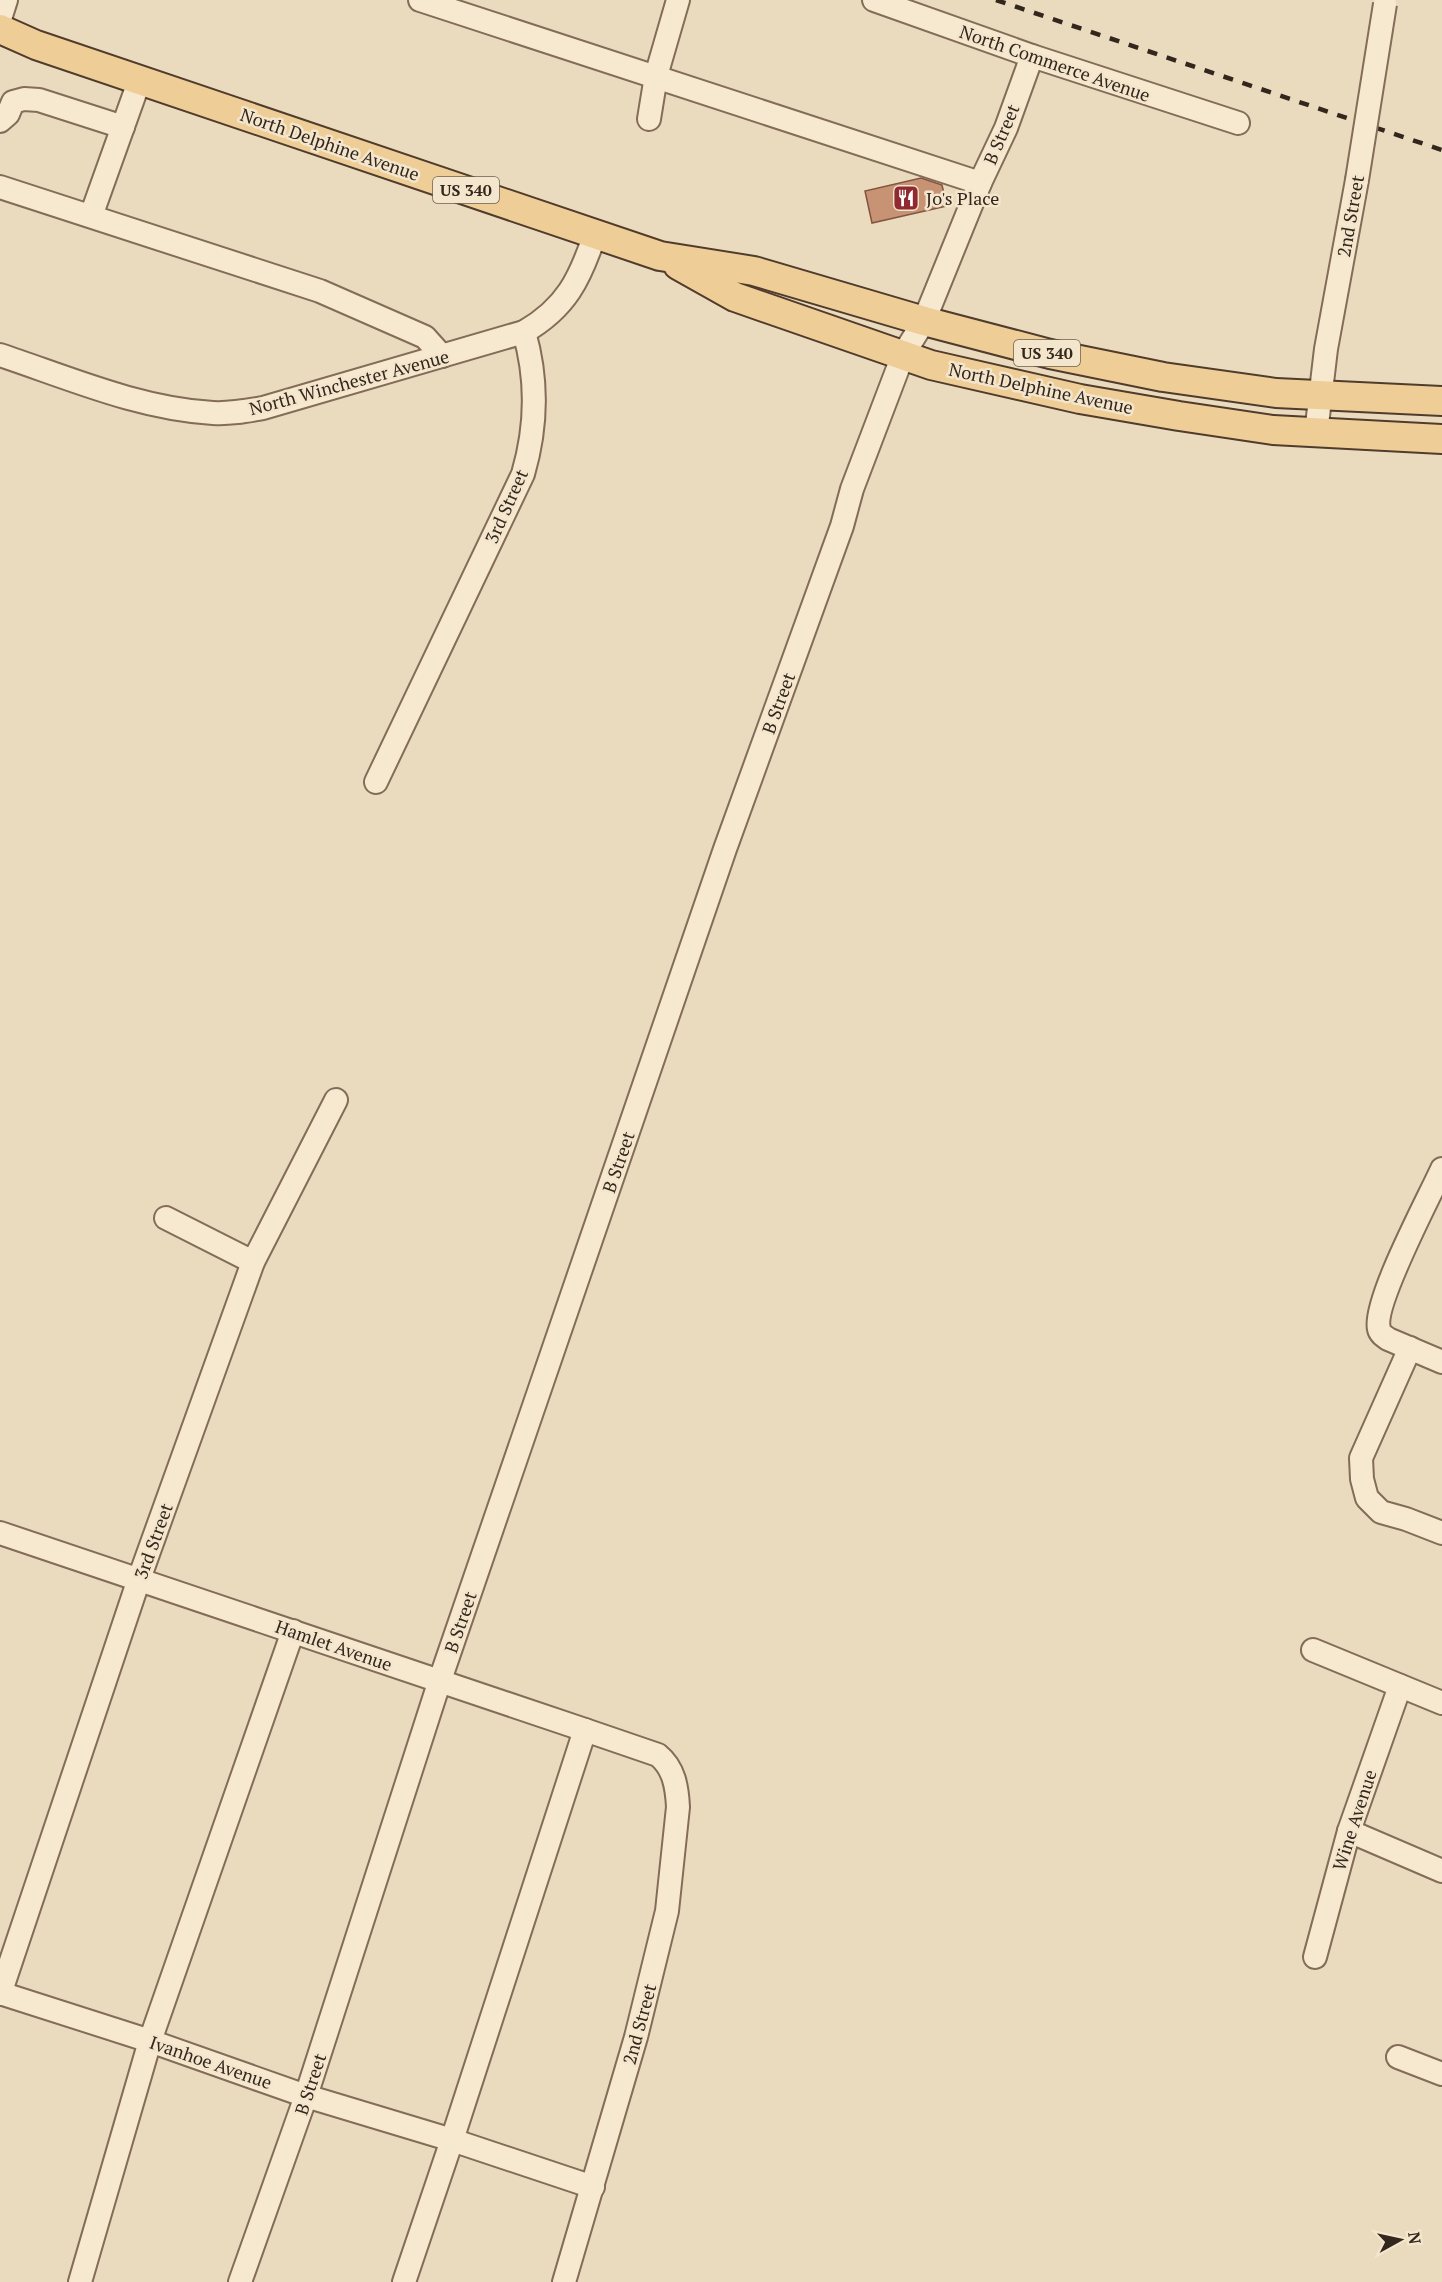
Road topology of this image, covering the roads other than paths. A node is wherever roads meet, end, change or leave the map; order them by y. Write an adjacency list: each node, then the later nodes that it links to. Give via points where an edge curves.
1 (6, 0): 6 (street)
2 (420, 0): 9 (street)
3 (678, 0): 9 (street)
4 (874, 0): 8 (street, North Commerce Avenue)
5 (1385, 2): 25 (street, 2nd Street, bridge)
6 (0, 19)
7 (0, 29): 10 (main road, North Delphine Avenue / US 340)
8 (1032, 56): 13 (street, North Commerce Avenue); 15 (street, B Street, via 1006,128)
9 (656, 76): 11 (street); 15 (street)
10 (140, 79): 14 (street); 18 (main road, North Delphine Avenue / US 340)
11 (649, 119)
12 (0, 121): 14 (street, via 13,102 24,99 39,100)
13 (1238, 123)
14 (123, 128): 17 (street)
15 (980, 183): 20 (street, B Street)
16 (0, 187): 17 (street)
17 (91, 216): 24 (street, via 320,291 424,337)
18 (595, 234): 19 (main road, North Delphine Avenue / US 340); 21 (street, via 579,276 559,307)
19 (660, 256): 20 (main road, North Delphine Avenue / US 340, via 754,271); 23 (main road, North Delphine Avenue / US 340, via 735,297)
20 (924, 321): 23 (street, B Street); 25 (main road, North Delphine Avenue / US 340, via 1050,354 1163,377 1276,393)
21 (524, 332): 24 (street, North Winchester Avenue); 29 (street, 3rd Street, via 534,377 536,410 523,474)
22 (0, 355): 24 (street, North Winchester Avenue, via 152,404 212,413 263,408)
23 (903, 355): 27 (main road, North Delphine Avenue / US 340, via 1080,399 1272,430); 42 (street, B Street, via 725,849)
24 (442, 356)
25 (1321, 395): 26 (main road, North Delphine Avenue / US 340); 27 (street, 2nd Street)
26 (1442, 401)
27 (1316, 433): 28 (main road, North Delphine Avenue / US 340)
28 (1442, 439)
29 (376, 782)
30 (336, 1100): 34 (street, 3rd Street)
31 (1442, 1169): 32 (street)
32 (1436, 1199): 35 (street, via 1383,1297 1378,1327 1388,1339)
33 (166, 1218): 34 (street)
34 (254, 1262): 39 (street, 3rd Street)
35 (1410, 1348): 36 (street); 38 (street, via 1360,1458 1362,1479 1367,1498 1380,1512)
36 (1442, 1362)
37 (0, 1533): 39 (street, Hamlet Avenue)
38 (1442, 1533)
39 (139, 1579): 40 (street, Hamlet Avenue); 50 (street, 3rd Street)
40 (293, 1631): 42 (street, Hamlet Avenue); 51 (street)
41 (1313, 1650): 43 (street)
42 (440, 1680): 45 (street, Hamlet Avenue); 54 (street, B Street)
43 (1400, 1686): 44 (street); 47 (street, Wine Avenue)
44 (1442, 1703)
45 (585, 1730): 46 (street, Hamlet Avenue); 55 (street)
46 (666, 1761): 56 (street, 2nd Street, via 678,1807 667,1911)
47 (1349, 1831): 48 (street); 49 (street, Wine Avenue)
48 (1442, 1871)
49 (1315, 1957)
50 (0, 1993): 51 (street, Ivanhoe Avenue)
51 (150, 2041): 54 (street, Ivanhoe Avenue); 57 (street)
52 (1398, 2057): 53 (street)
53 (1442, 2074)
54 (306, 2096): 55 (street, Ivanhoe Avenue); 58 (street, B Street)
55 (452, 2140): 56 (street, Ivanhoe Avenue); 59 (street)
56 (593, 2187): 60 (street, 2nd Street)
57 (80, 2282)
58 (240, 2282)
59 (404, 2282)
60 (564, 2282)

